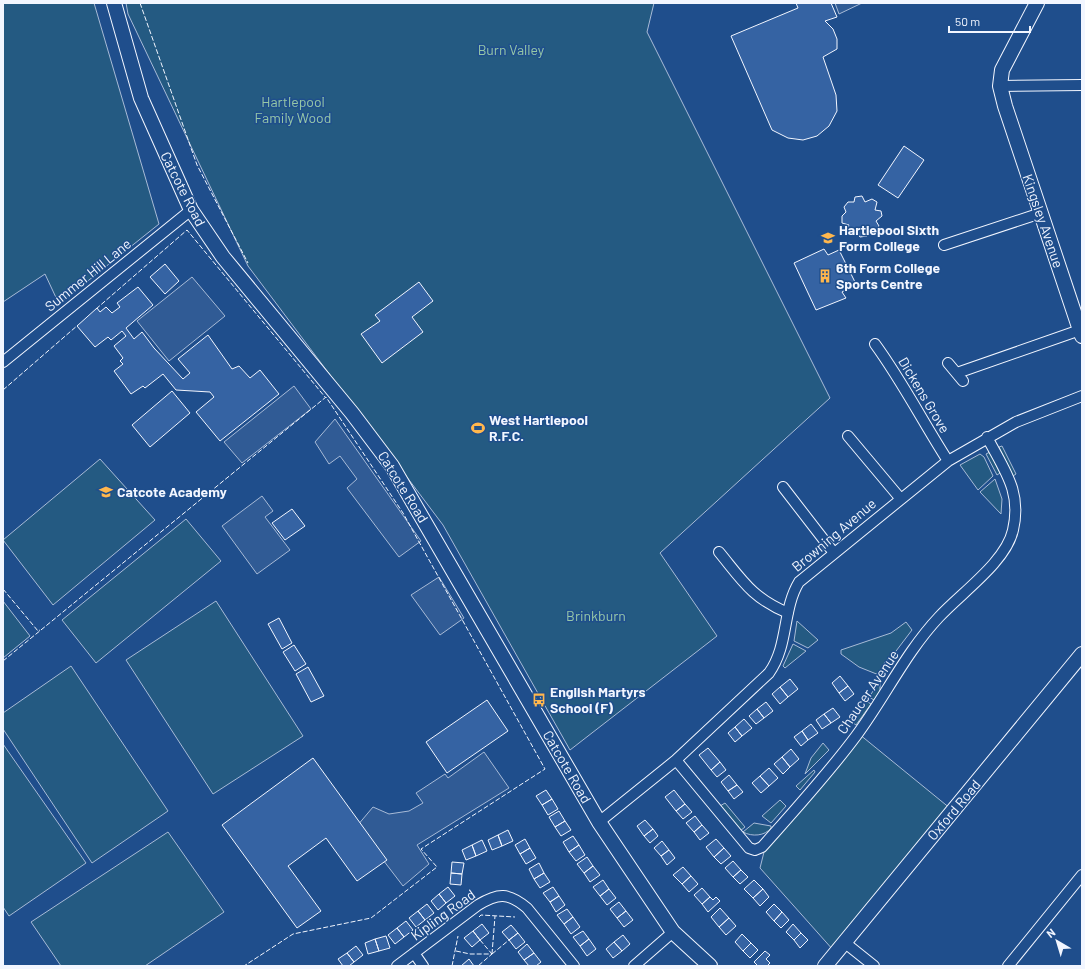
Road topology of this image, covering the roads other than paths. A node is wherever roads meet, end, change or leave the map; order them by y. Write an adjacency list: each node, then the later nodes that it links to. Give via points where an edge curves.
1 (114, 3): 5 (street, Catcote Road, via 142,98)
2 (1037, 3): 4 (street, via 1002,70)
3 (1082, 85): 4 (street)
4 (1000, 86): 6 (street, Kingsley Avenue)
5 (191, 210): 10 (street, Summer Hill Lane); 23 (street, Catcote Road, via 223,257 357,419 392,466)
6 (1041, 213): 7 (street); 8 (street, Kingsley Avenue)
7 (944, 245)
8 (1081, 333): 11 (street, via 960,377)
9 (875, 344): 15 (street, Dickens Grove, via 892,367)
10 (3, 362)
11 (948, 363)
12 (1082, 396): 14 (street, Browning Avenue, via 1016,422)
13 (848, 436): 17 (street)
14 (987, 437): 15 (street, Browning Avenue); 22 (street, Chaucer Avenue, via 1012,485 1016,501 1013,532 1007,547 998,560 925,634 827,773 762,847 755,850 749,848)
15 (948, 461): 17 (street, Browning Avenue)
16 (783, 487): 19 (street)
17 (900, 498): 19 (street, Browning Avenue)
18 (719, 552): 20 (street, via 755,594 770,606)
19 (834, 552): 20 (street, Browning Avenue, via 799,582 793,591)
20 (788, 613): 22 (street, Browning Avenue, via 782,645 769,673)
21 (1082, 654): 26 (street, Oxford Road)
22 (676, 760): 23 (street, Browning Avenue)
23 (599, 822): 25 (street, Catcote Road)
24 (1082, 874): 35 (street)
25 (673, 932): 31 (street); 32 (street, Catcote Road)
26 (844, 942): 33 (street, Oxford Road); 34 (street)
27 (414, 953): 28 (street, Kipling Road); 29 (street); 30 (street, Kipling Road, via 478,905 492,897 505,895 518,900 527,908)
28 (397, 966)
29 (423, 966)
30 (574, 966)
31 (634, 966)
32 (710, 966)
33 (825, 966)
34 (874, 966)
35 (1008, 966)

